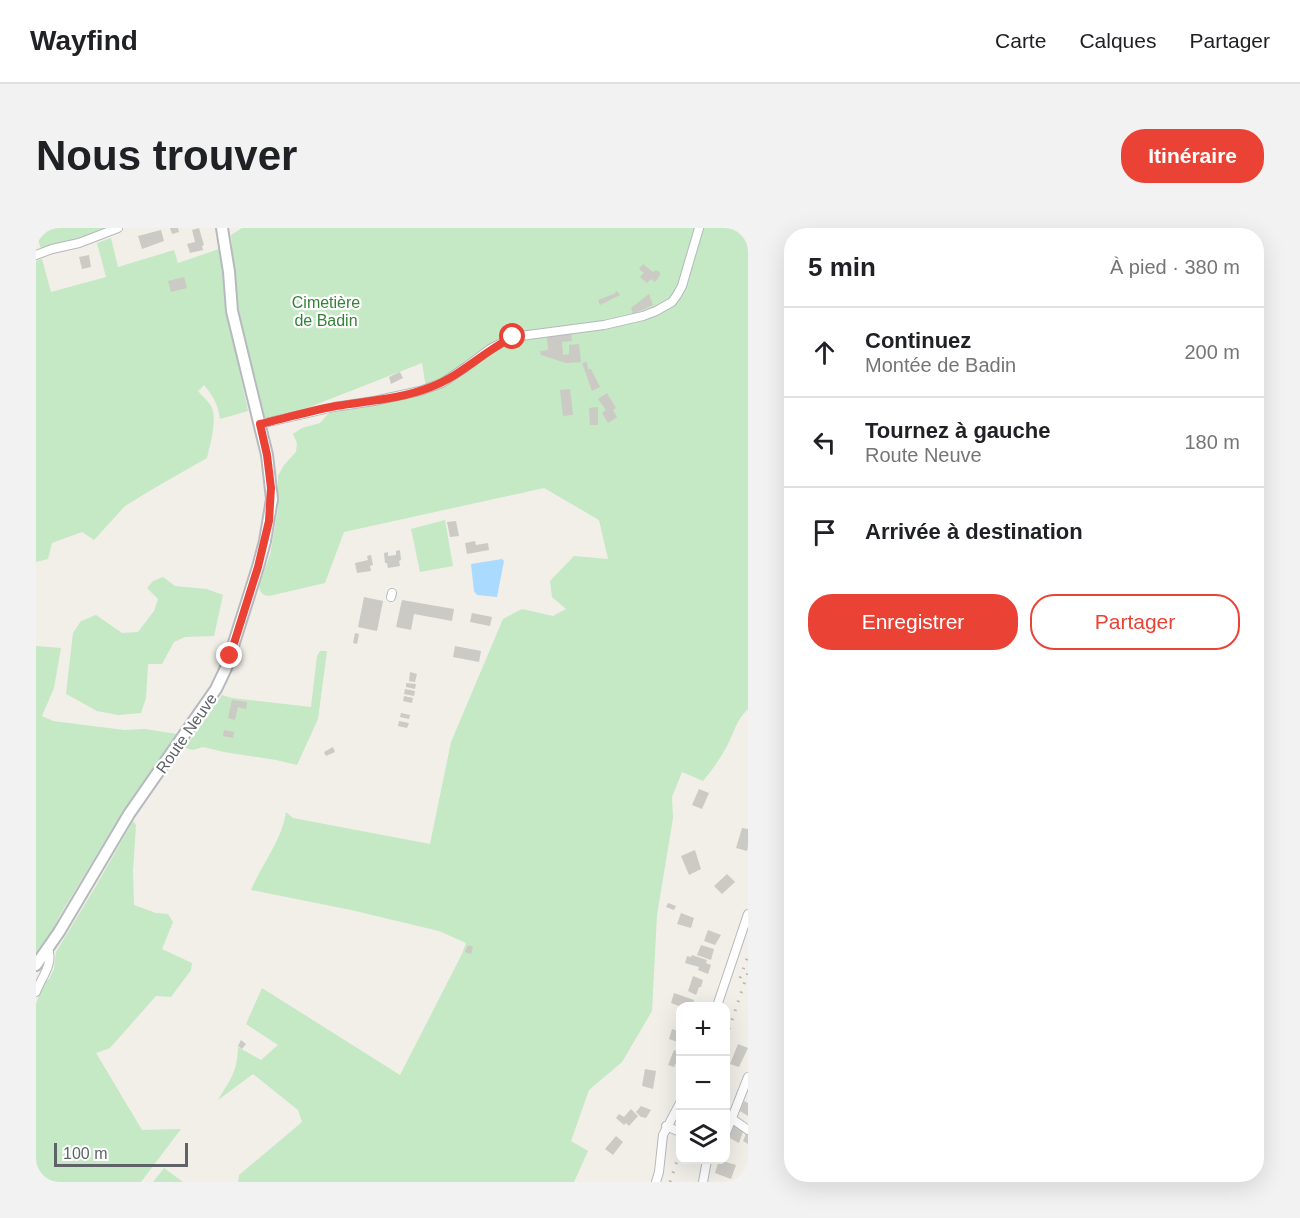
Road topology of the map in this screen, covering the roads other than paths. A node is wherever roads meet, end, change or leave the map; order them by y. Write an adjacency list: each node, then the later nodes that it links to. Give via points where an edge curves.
1 (118, 228): 4 (street)
2 (222, 228): 5 (street, Route Neuve, via 232,311)
3 (699, 228): 5 (street, via 682,286 672,302 656,311 604,325 513,337 442,383 420,391)
4 (36, 255)
5 (260, 424): 7 (street, Route Neuve, via 271,488 269,521 226,668 207,703 129,814)
6 (748, 914): 10 (street)
7 (48, 949): 8 (street, Route Neuve); 9 (street, via 48,968)
8 (36, 965)
9 (36, 992)
10 (718, 1002)
11 (748, 1077): 13 (street)
12 (676, 1110): 15 (street)
13 (731, 1118): 14 (street); 17 (street)
14 (730, 1121)
15 (666, 1126): 16 (street); 19 (street)
16 (676, 1130)
17 (748, 1130)
18 (706, 1164): 20 (street)
19 (656, 1182)
20 (703, 1182)

